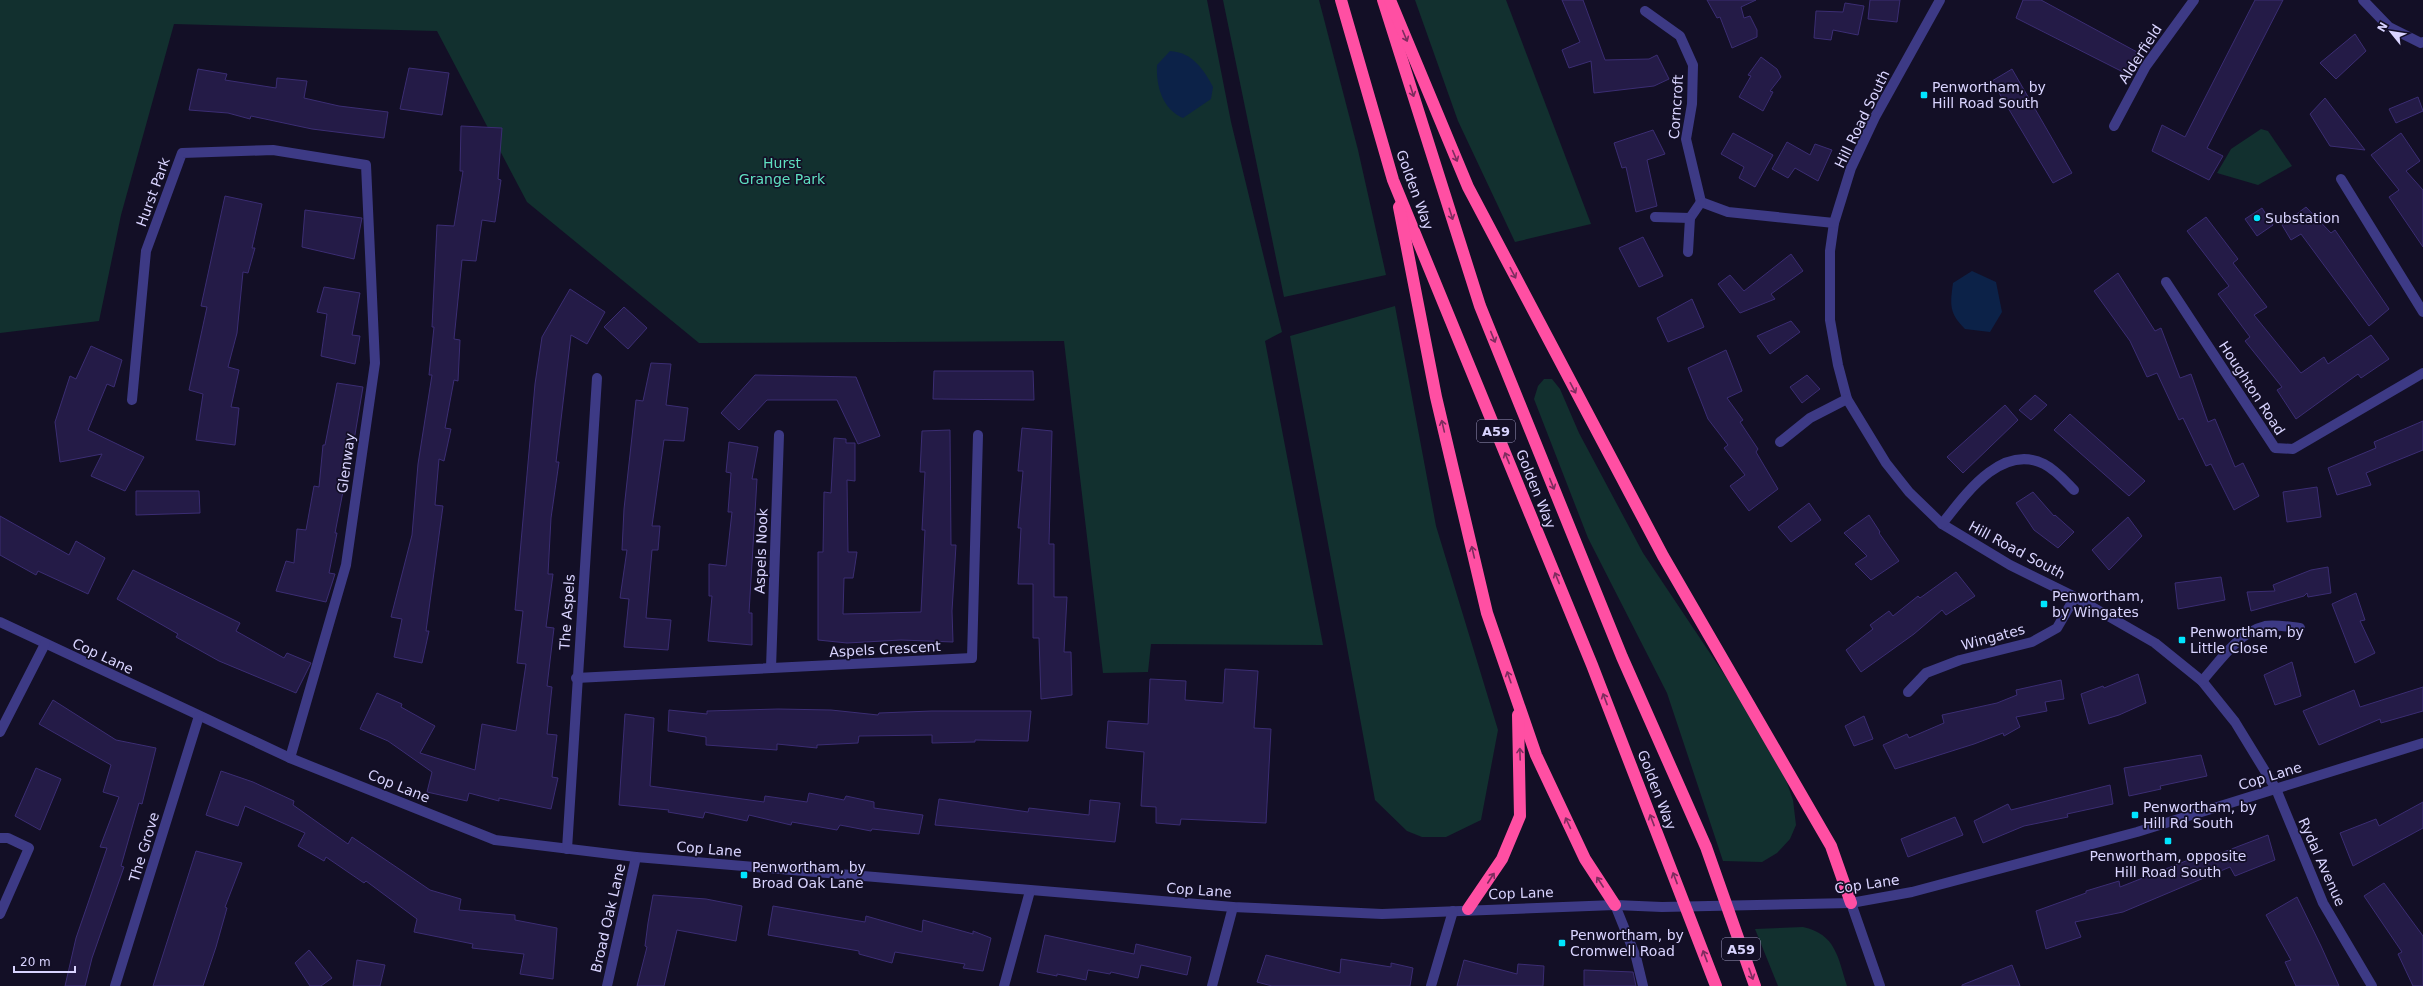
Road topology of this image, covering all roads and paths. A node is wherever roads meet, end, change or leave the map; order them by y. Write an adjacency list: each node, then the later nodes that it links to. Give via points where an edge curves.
1 (1342, 0): 12 (highway, Golden Way / A59)
2 (1383, 0): 60 (highway, Golden Way / A59, one-way to 60, via 1480,306 1622,657 1706,847)
3 (1390, 0): 47 (highway, one-way to 47, via 1468,187 1663,556 1831,846)
4 (1940, 0): 16 (street, Hill Road South, via 1875,117 1851,168)
5 (2194, 0): 9 (street, Alderfield, via 2146,66)
6 (2363, 0): 8 (street, via 2389,27)
7 (1645, 11): 13 (street, Corncroft, via 1680,36 1693,65 1692,104 1686,139)
8 (2423, 42)
9 (2114, 126)
10 (366, 165): 23 (street, Hurst Park, via 273,150 182,153 146,251); 41 (street, Glenway, via 375,363 346,566)
11 (2341, 179): 19 (street)
12 (1393, 180): 37 (highway, one-way to 12, via 1487,613 1436,397); 59 (highway, Golden Way / A59, one-way to 12, via 1592,665)
13 (1701, 202): 15 (street); 16 (street, via 1728,212)
14 (1655, 217): 15 (street)
15 (1690, 218): 17 (street)
16 (1834, 224): 22 (street, Hill Road South, via 1830,251 1830,320)
17 (1688, 252)
18 (2166, 282): 20 (street, Houghton Road, via 2275,448 2292,449)
19 (2423, 312)
20 (2423, 373)
21 (597, 378): 34 (street, The Aspels)
22 (1847, 399): 26 (street, via 1810,418); 28 (street, Hill Road South, via 1886,464 1909,492)
23 (132, 400)
24 (779, 435): 33 (street, Aspels Nook)
25 (978, 435): 33 (street, Aspels Crescent, via 972,658)
26 (1780, 442)
27 (2074, 490): 28 (street, via 2046,464 2034,460 2013,460 1998,466 1977,482)
28 (1942, 524): 29 (street, Hill Road South, via 2010,565)
29 (2075, 597): 35 (street, Hill Road South, via 2155,643); 36 (street, Wingates, via 2057,628 2032,642 1960,660 1926,673)
30 (0, 622): 32 (street, Cop Lane)
31 (2300, 628): 35 (street, via 2266,626 2248,634 2232,647)
32 (45, 644): 38 (street, Cop Lane); 39 (street)
33 (771, 668): 34 (street, Aspels Crescent)
34 (576, 678): 44 (street, The Aspels)
35 (2202, 681): 42 (street, Hill Road South, via 2235,722)
36 (1908, 692)
37 (1518, 702): 48 (highway, one-way to 37, via 1584,859 1536,755); 50 (highway, one-way to 37, via 1502,859 1520,816)
38 (199, 716): 41 (street, Cop Lane); 53 (street, The Grove)
39 (0, 732)
40 (2423, 743): 42 (street, Cop Lane)
41 (290, 758): 44 (street, Cop Lane, via 496,840)
42 (2276, 789): 47 (street, Cop Lane, via 2077,848 1912,892); 62 (street, Rydal Avenue, via 2323,903)
43 (0, 838): 52 (street, via 8,838 30,848)
44 (566, 848): 45 (street, Cop Lane)
45 (636, 857): 46 (street, Cop Lane); 54 (street, Broad Oak Lane)
46 (1030, 892): 49 (street, Cop Lane); 55 (street)
47 (1851, 903): 48 (street, Cop Lane, via 1662,907); 61 (street)
48 (1615, 904): 50 (street, Cop Lane); 58 (street, via 1636,957)
49 (1233, 907): 51 (street, Cop Lane, via 1382,914); 56 (street)
50 (1468, 909): 51 (street, Cop Lane)
51 (1453, 911): 57 (street)
52 (0, 914)
53 (115, 986)
54 (607, 986)
55 (1004, 986)
56 (1212, 986)
57 (1431, 986)
58 (1643, 986)
59 (1716, 986)
60 (1755, 986)
61 (1880, 986)
62 (2372, 986)

